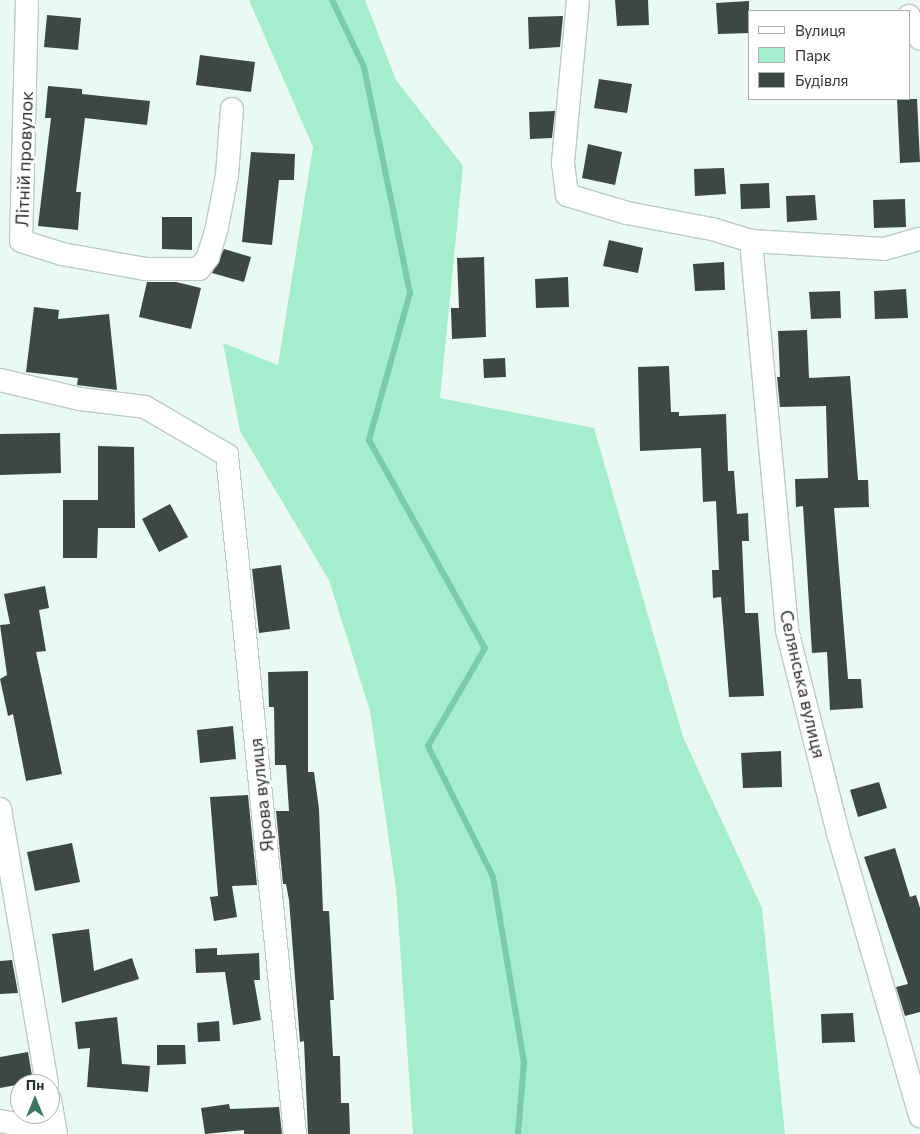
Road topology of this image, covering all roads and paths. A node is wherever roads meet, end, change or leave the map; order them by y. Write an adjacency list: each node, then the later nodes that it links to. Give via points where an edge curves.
1 (27, 0): 5 (street, Літній провулок, via 21,241 62,254 145,269 199,269 208,257 217,227 227,175)
2 (578, 0): 7 (street, via 563,164 567,195 627,213 712,229)
3 (910, 18): 4 (street)
4 (920, 39)
5 (232, 109)
6 (920, 239): 7 (street, via 884,249)
7 (751, 241): 11 (street, Селянська вулиця, via 787,630 838,833)
8 (0, 380): 14 (street, Ярова вулиця, via 80,399 145,407 227,455)
9 (0, 809): 10 (street)
10 (45, 1074)
11 (920, 1116)
12 (0, 1121): 13 (street)
13 (56, 1133)
14 (295, 1134)

